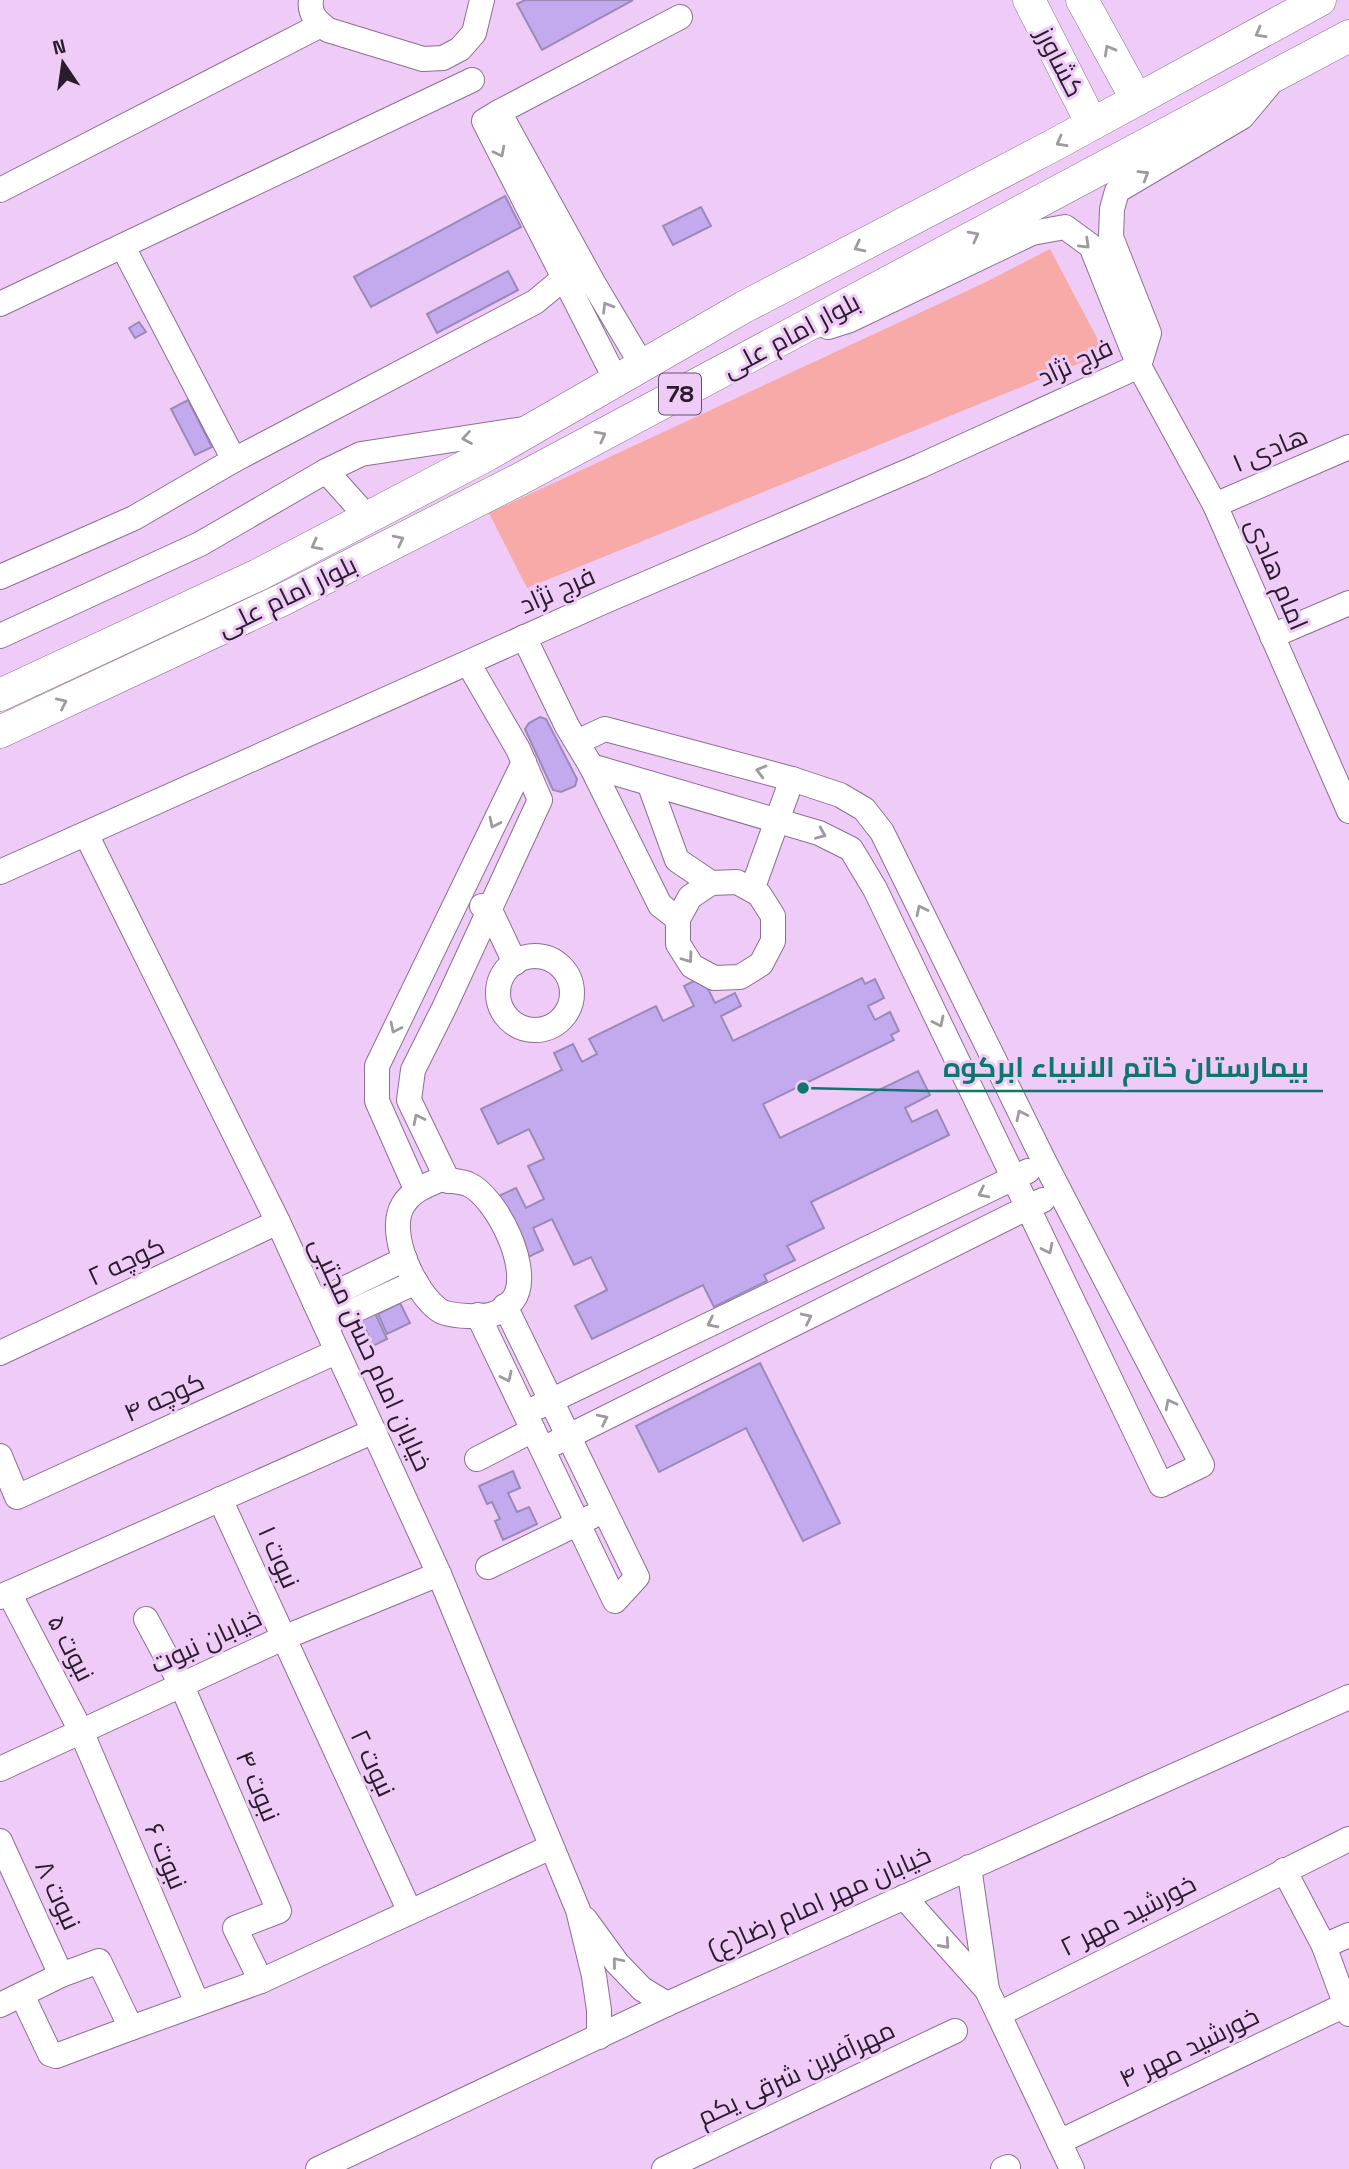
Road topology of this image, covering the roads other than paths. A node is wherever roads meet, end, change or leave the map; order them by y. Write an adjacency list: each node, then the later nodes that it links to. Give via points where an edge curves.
1 (311, 0): 7 (street, via 310,9)
2 (482, 0): 9 (street, via 474,33)
3 (1029, 0): 14 (main road, کشاورز)
4 (1082, 0): 12 (main road, کشاورز, one-way to 4)
5 (1320, 0): 12 (main road, بلوار امام علی / 78, one-way to 12)
6 (680, 17): 13 (street)
7 (321, 25): 9 (street, via 423,59 443,58); 15 (street)
8 (1349, 36): 10 (main road, بلوار امام علی / 78)
9 (455, 51): 11 (street)
10 (1278, 74): 19 (main road, بلوار امام علی / 78, one-way to 10); 20 (street, one-way to 10, via 1149,333 1111,237 1117,191 1242,117)
11 (472, 80): 13 (street); 16 (street)
12 (1137, 100): 14 (main road, بلوار امام علی / 78)
13 (495, 114): 17 (street, one-way to 17, via 484,121); 21 (street, one-way to 13, via 594,286)
14 (1092, 124): 21 (main road, بلوار امام علی / 78, one-way to 21, via 744,307)
15 (0, 190)
16 (123, 247): 18 (street); 24 (street)
17 (564, 278): 21 (street); 24 (street, via 535,302)
18 (0, 304)
19 (777, 342): 20 (street, امام هادی, one-way to 20, via 850,320 1032,233 1065,227 1091,246); 28 (main road, بلوار امام علی / 78, one-way to 19)
20 (1139, 366): 27 (street, امام هادی); 34 (street, فرج نژاد)
21 (629, 373): 22 (main road, بلوار امام علی / 78)
22 (535, 428): 25 (street, one-way to 25, via 361,454); 26 (main road, بلوار امام علی / 78)
23 (1349, 447): 27 (street, هادی ۱)
24 (234, 460): 30 (street, via 134,518)
25 (326, 471): 29 (street); 32 (street, via 200,544)
26 (443, 478): 28 (main road); 29 (main road, بلوار امام علی / 78)
27 (1215, 505): 33 (street, امام هادی)
28 (460, 509): 37 (main road, بلوار امام علی / 78, one-way to 28, via 282,600)
29 (368, 518): 36 (main road, بلوار امام علی / 78, one-way to 36, via 258,575)
30 (0, 577)
31 (1349, 603): 33 (street)
32 (0, 636)
33 (1272, 636): 41 (street, امام هادی)
34 (524, 637): 35 (street, فرج نژاد); 38 (street)
35 (468, 663): 39 (street); 46 (street, فرج نژاد)
36 (0, 695)
37 (0, 732)
38 (577, 741): 40 (street); 42 (street, one-way to 38, via 605,729)
39 (524, 762): 50 (street, one-way to 50); 51 (street, via 540,800)
40 (591, 766): 43 (street); 52 (street, via 660,905)
41 (1340, 768): 44 (street, امام هادی)
42 (792, 779): 45 (street); 56 (street, one-way to 42, via 882,831 864,809 840,795)
43 (649, 783): 45 (street); 48 (street, via 677,860)
44 (1349, 811)
45 (777, 820): 49 (street); 57 (street, one-way to 57, via 851,849 875,889)
46 (86, 834): 47 (street, فرج نژاد); 62 (street, خیابان امام حسن مجتبی)
47 (0, 872)
48 (711, 883): 49 (street, via 737,882); 52 (street, via 690,897)
49 (752, 891): 52 (street, one-way to 49, via 678,944 692,966 714,978 740,977 761,964 774,941 772,916 759,894)
50 (460, 895): 51 (street); 54 (street)
51 (490, 910): 53 (street); 55 (street)
52 (678, 919)
53 (515, 963)
54 (414, 988): 55 (street); 59 (street, one-way to 59, via 377,1066 376,1101)
55 (445, 1006): 58 (street, one-way to 55, via 409,1100 413,1070)
56 (1045, 1163): 57 (street); 60 (street)
57 (1014, 1178): 61 (street); 70 (street, one-way to 70)
58 (448, 1181): 59 (street, via 441,1179); 65 (street, via 469,1184 503,1222 514,1248 519,1279 514,1298)
59 (416, 1189): 63 (street, via 401,1207 397,1226)
60 (1060, 1192): 61 (street); 61 (street, one-way to 60, via 1161,1485 1202,1465)
61 (1028, 1208): 73 (street, one-way to 61)
62 (278, 1222): 66 (street, خیابان امام حسن مجتبی); 69 (street, کوچه ۲)
63 (405, 1259): 64 (street); 66 (street)
64 (416, 1282): 66 (street); 67 (street, via 440,1311)
65 (505, 1306): 67 (street, via 495,1314); 70 (street)
66 (320, 1313): 68 (street, خیابان امام حسن مجتبی)
67 (478, 1315): 72 (street, one-way to 72)
68 (336, 1352): 71 (street, خیابان امام حسن مجتبی); 74 (street, کوچه ۴, via 17,1497)
69 (0, 1353)
70 (551, 1401): 72 (street); 73 (street)
71 (374, 1431): 76 (street); 80 (street, خیابان امام حسن مجتبی)
72 (533, 1431): 73 (street); 75 (street); 78 (street)
73 (568, 1437): 77 (street)
74 (0, 1457)
75 (477, 1459)
76 (220, 1499): 81 (street); 83 (street, نبوت ۱)
77 (604, 1510): 78 (street); 78 (street, via 637,1577 615,1601)
78 (577, 1523): 79 (street)
79 (488, 1567)
80 (439, 1574): 83 (street, خیابان نبوت); 90 (street, خیابان امام حسن مجتبی)
81 (5, 1595): 86 (street, نبوت ۵)
82 (146, 1619): 84 (street, نبوت ۴)
83 (283, 1638): 84 (street, خیابان نبوت); 95 (street, نبوت ۲)
84 (182, 1686): 86 (street, خیابان نبوت); 99 (street, نبوت ۴, via 279,1910 235,1928)
85 (1349, 1698): 91 (street, خیابان مهر امام رضا(ع))
86 (81, 1731): 87 (street, خیابان نبوت); 102 (street, نبوت ۶)
87 (0, 1769)
88 (1349, 1839): 92 (street, خورشید مهر ۲)
89 (0, 1841): 98 (street, نبوت ۸)
90 (551, 1847): 94 (street, خیابان امام حسن مجتبی); 95 (street)
91 (969, 1867): 93 (street, خیابان مهر امام رضا(ع)); 100 (street)
92 (1284, 1870): 97 (street); 105 (street, خورشید مهر ۲)
93 (904, 1897): 100 (street, one-way to 100); 103 (street, خیابان مهر امام رضا(ع))
94 (578, 1910): 103 (street, خیابان امام حسن مجتبی, one-way to 94, via 642,1989 617,1963); 108 (street, خیابان امام حسن مجتبی, via 594,1976)
95 (410, 1912): 99 (street)
96 (1349, 1935): 97 (street)
97 (1324, 1946): 104 (street)
98 (61, 1975): 101 (street); 106 (street, via 99,1961)
99 (261, 1980): 102 (street)
100 (988, 1990): 105 (street)
101 (11, 2000): 106 (street, via 56,2056)
102 (197, 2003): 106 (street)
103 (667, 2004): 108 (street, خیابان مهر امام رضا(ع))
104 (1347, 2010): 109 (street, خورشید مهر ۴)
105 (999, 2014): 109 (street)
106 (131, 2028)
107 (954, 2031): 111 (street, مهرآفرین شرقی یکم)
108 (599, 2036): 110 (street, خیابان مهر امام رضا(ع))
109 (1059, 2142): 112 (street)
110 (318, 2169)
111 (664, 2169)
112 (1072, 2169)

